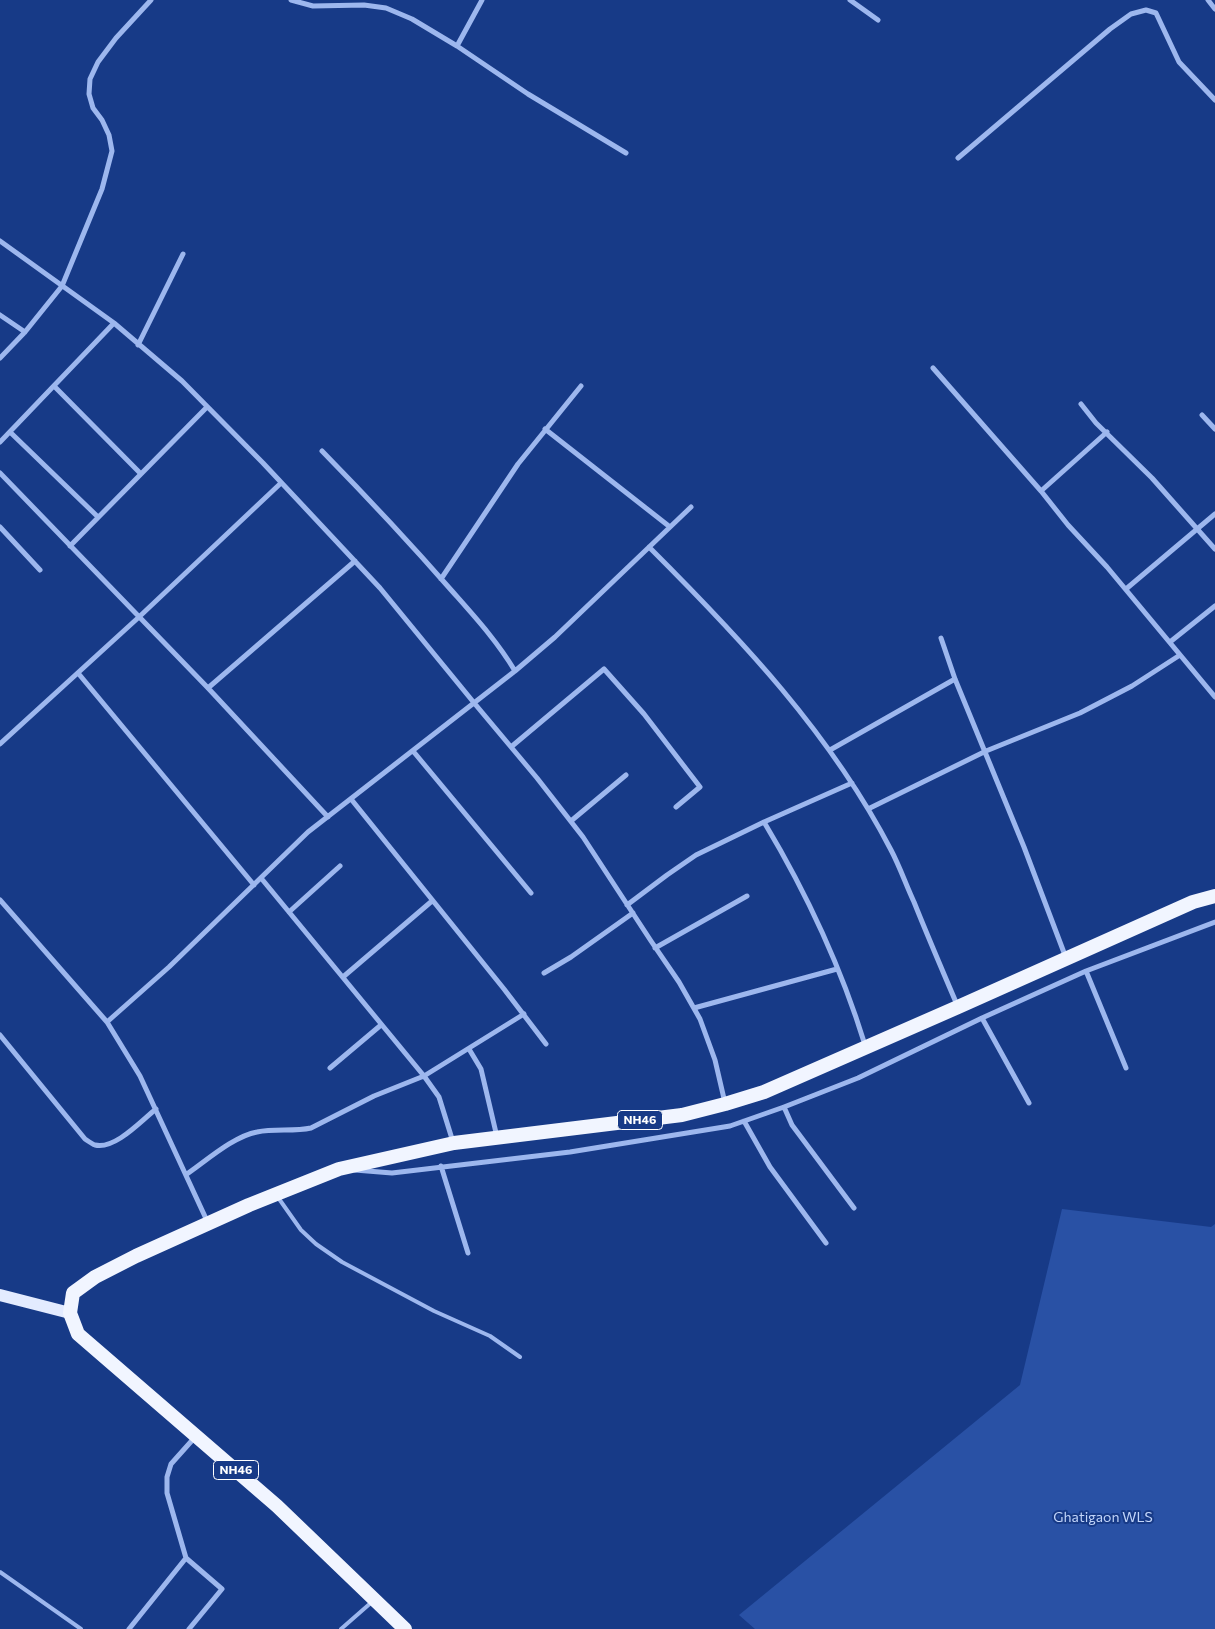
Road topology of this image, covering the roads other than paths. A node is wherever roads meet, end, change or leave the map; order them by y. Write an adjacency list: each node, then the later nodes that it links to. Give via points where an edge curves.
1 (151, 0): 14 (street, via 116,38 90,79 89,94 93,108 109,135 112,151 102,189)
2 (291, 0): 8 (street, via 314,6 386,8 412,19)
3 (482, 0): 8 (street)
4 (850, 0): 7 (street)
5 (1208, 0): 6 (street)
6 (1215, 9)
7 (878, 20)
8 (457, 46): 10 (street, via 528,94)
9 (1215, 100): 11 (street, via 1179,62 1156,13 1146,10 1131,14 1110,29)
10 (626, 153)
11 (958, 158)
12 (0, 241): 14 (street)
13 (184, 254): 18 (street)
14 (62, 286): 16 (street); 17 (street)
15 (0, 315): 17 (street)
16 (114, 323): 18 (street); 21 (street)
17 (25, 332): 19 (street)
18 (138, 345): 24 (street, via 182,381)
19 (0, 358)
20 (933, 368): 35 (street)
21 (54, 386): 28 (street); 33 (street)
22 (581, 386): 26 (street)
23 (1081, 404): 29 (street)
24 (207, 407): 33 (street); 34 (street)
25 (1202, 415): 27 (street)
26 (545, 429): 40 (street); 47 (street)
27 (1215, 429)
28 (10, 432): 30 (street); 38 (street)
29 (1106, 432): 35 (street); 41 (street)
30 (0, 442)
31 (322, 452): 47 (street, via 381,511)
32 (0, 473): 42 (street)
33 (141, 474): 38 (street)
34 (281, 483): 45 (street); 50 (street)
35 (1041, 491): 48 (street)
36 (691, 507): 40 (street)
37 (1215, 514): 41 (street)
38 (98, 517): 42 (street)
39 (0, 527): 46 (street)
40 (670, 527): 43 (street)
41 (1197, 530): 44 (street); 48 (street)
42 (70, 546): 50 (street)
43 (649, 547): 54 (street); 62 (street, via 785,691)
44 (1215, 549)
45 (355, 561): 57 (street); 59 (street)
46 (40, 570)
47 (441, 579): 54 (street, via 502,648)
48 (1126, 590): 52 (street)
49 (1215, 606): 52 (street)
50 (139, 617): 55 (street); 57 (street)
51 (941, 638): 56 (street)
52 (1170, 642): 53 (street)
53 (1180, 654): 58 (street); 64 (street, via 1132,686 1080,713)
54 (515, 671): 59 (street)
55 (78, 673): 60 (street); 75 (street)
56 (955, 679): 62 (street); 64 (street)
57 (208, 688): 70 (street)
58 (1215, 697)
59 (475, 704): 61 (street); 63 (street)
60 (0, 744)
61 (511, 747): 68 (street, via 604,669 644,714 700,787); 71 (street)
62 (830, 750): 66 (street)
63 (413, 751): 67 (street); 76 (street)
64 (986, 751): 69 (street); 86 (street)
65 (626, 775): 71 (street)
66 (852, 783): 69 (street); 72 (street)
67 (351, 799): 70 (street); 80 (street)
68 (676, 807)
69 (868, 808): 91 (street, via 892,852)
70 (328, 816): 74 (street)
71 (571, 821): 81 (street)
72 (764, 822): 81 (street, via 696,855); 87 (street, via 780,848)
73 (340, 866): 82 (street)
74 (261, 878): 75 (street); 82 (street)
75 (254, 885): 95 (street)
76 (531, 893)
77 (747, 896): 85 (street)
78 (1215, 896): 86 (highway, NH46, via 1193,902)
79 (0, 900): 95 (street)
80 (432, 900): 90 (street); 93 (street)
81 (628, 905): 83 (street)
82 (289, 912): 90 (street)
83 (633, 913): 85 (street); 89 (street)
84 (1215, 922): 88 (street)
85 (656, 948): 92 (street)
86 (1066, 959): 91 (highway, NH46)
87 (838, 969): 92 (street); 99 (street)
88 (1086, 971): 94 (street); 102 (street)
89 (544, 973)
90 (342, 977): 96 (street)
91 (958, 1007): 99 (highway, NH46)
92 (694, 1008): 105 (street, via 715,1060)
93 (524, 1014): 98 (street); 100 (street)
94 (982, 1018): 104 (street); 106 (street, via 858,1078)
95 (107, 1022): 107 (street)
96 (381, 1025): 101 (street); 103 (street)
97 (0, 1035): 107 (street, via 85,1139 95,1145 117,1141)
98 (546, 1044)
99 (866, 1048): 105 (highway, NH46, via 764,1092)
100 (469, 1049): 103 (street); 109 (street, via 481,1069)
101 (330, 1068)
102 (1126, 1068)
103 (424, 1076): 110 (street, via 439,1097); 113 (street, via 374,1096 311,1128 254,1132 233,1142)
104 (1029, 1103)
105 (725, 1104): 109 (highway, NH46, via 682,1115)
106 (784, 1107): 108 (street); 115 (street, via 792,1125)
107 (156, 1109): 113 (street)
108 (744, 1121): 111 (street, via 570,1152); 117 (street, via 770,1167)
109 (498, 1137): 110 (highway, NH46)
110 (454, 1143): 112 (highway, NH46)
111 (441, 1166): 112 (street, via 392,1173); 118 (street)
112 (339, 1169): 114 (highway, NH46)
113 (187, 1174): 116 (street)
114 (276, 1194): 116 (highway, NH46); 121 (lane, via 301,1230 342,1262 434,1311 490,1336)
115 (854, 1208)
116 (209, 1225): 120 (highway, NH46, via 95,1277 74,1293)
117 (826, 1243)
118 (468, 1253)
119 (0, 1295): 120 (main road)
120 (70, 1313): 122 (highway, NH46, via 78,1334)
121 (520, 1357)
122 (196, 1436): 123 (street, via 171,1464 167,1477 167,1493); 125 (highway, NH46, via 277,1506)
123 (186, 1558): 127 (street); 128 (street, via 222,1590)
124 (0, 1572): 126 (lane)
125 (375, 1600): 129 (lane); 130 (highway, NH46)
126 (80, 1629)
127 (129, 1629)
128 (189, 1629)
129 (341, 1629)
130 (404, 1629)

